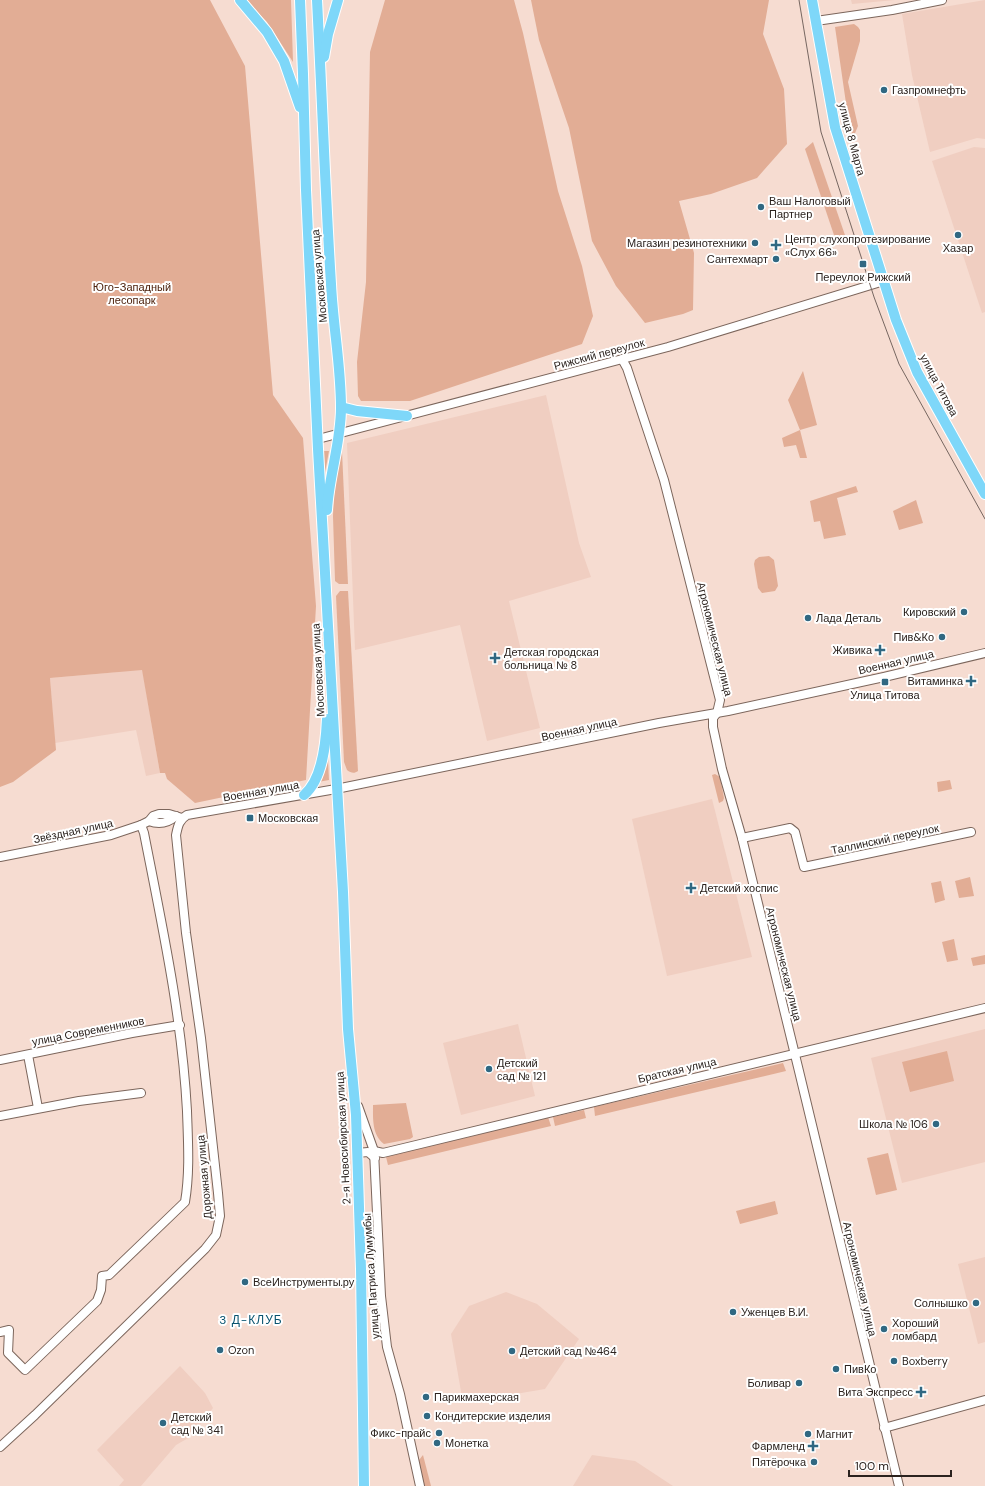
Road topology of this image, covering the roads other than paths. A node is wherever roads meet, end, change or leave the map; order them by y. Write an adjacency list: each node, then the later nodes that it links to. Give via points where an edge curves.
1 (240, 0): 9 (main road, via 267,32 284,61)
2 (300, 0): 9 (main road, Московская улица)
3 (317, 0): 8 (main road, Московская улица)
4 (338, 0): 8 (main road, via 328,34)
5 (812, 0): 7 (main road, улица 8 Марта)
6 (942, 0): 7 (street)
7 (816, 21): 10 (main road, улица 8 Марта, via 835,127)
8 (321, 77): 12 (main road, Московская улица, via 330,271)
9 (304, 116): 15 (main road, Московская улица)
10 (884, 281): 11 (street, Рижский переулок); 16 (main road, улица Титова, via 917,372)
11 (622, 359): 13 (street, Рижский переулок); 20 (street, Агрономическая улица, via 673,513 720,700)
12 (341, 408): 13 (main road); 14 (main road, Московская улица)
13 (407, 416): 14 (street, Рижский переулок)
14 (340, 433): 15 (street, Рижский переулок); 17 (main road, Московская улица, via 329,483)
15 (318, 439): 17 (main road, Московская улица)
16 (985, 494)
17 (324, 549): 19 (main road, Московская улица)
18 (985, 653): 20 (street, Военная улица)
19 (332, 700): 21 (main road, Московская улица); 22 (main road, via 328,709 325,749 314,784)
20 (717, 713): 21 (street, Военная улица); 28 (street, Агрономическая улица, via 713,727 722,770)
21 (336, 789): 22 (street, Военная улица); 36 (main road, 2-я Новосибирская улица, via 348,1029)
22 (304, 795): 24 (street, Военная улица)
23 (159, 814): 24 (street, Военная улица); 25 (street, Звёздная улица)
24 (179, 817): 25 (street, Военная улица, via 162,823); 44 (street, Дорожная улица, via 176,835 186,933 201,1038 218,1193 220,1216 216,1235)
25 (149, 821): 26 (street, Звёздная улица)
26 (141, 825): 29 (street, Звёздная улица, via 111,835); 31 (street)
27 (971, 832): 28 (street, Таллинский переулок, via 804,868 794,832 790,828)
28 (742, 838): 32 (street, Агрономическая улица)
29 (0, 857)
30 (985, 1008): 32 (street, Братская улица)
31 (180, 1025): 33 (street, улица Современников); 41 (street, via 189,1155 185,1202 109,1275 102,1276 97,1301 25,1370 8,1353 9,1330)
32 (794, 1054): 40 (street, Братская улица); 43 (street, Агрономическая улица)
33 (28, 1055): 34 (street, улица Современников); 37 (street)
34 (0, 1060)
35 (141, 1093): 37 (street)
36 (354, 1097): 39 (main road, 2-я Новосибирская улица); 40 (street, улица Патриса Лумумбы)
37 (38, 1108): 38 (street)
38 (0, 1116)
39 (357, 1153): 40 (street, Братская улица); 45 (main road, 2-я Новосибирская улица)
40 (374, 1154): 46 (street, улица Патриса Лумумбы, via 381,1296 386,1341)
41 (0, 1332)
42 (985, 1400): 43 (street)
43 (884, 1428): 47 (street, Агрономическая улица)
44 (0, 1448)
45 (364, 1486)
46 (420, 1486)
47 (899, 1486)

